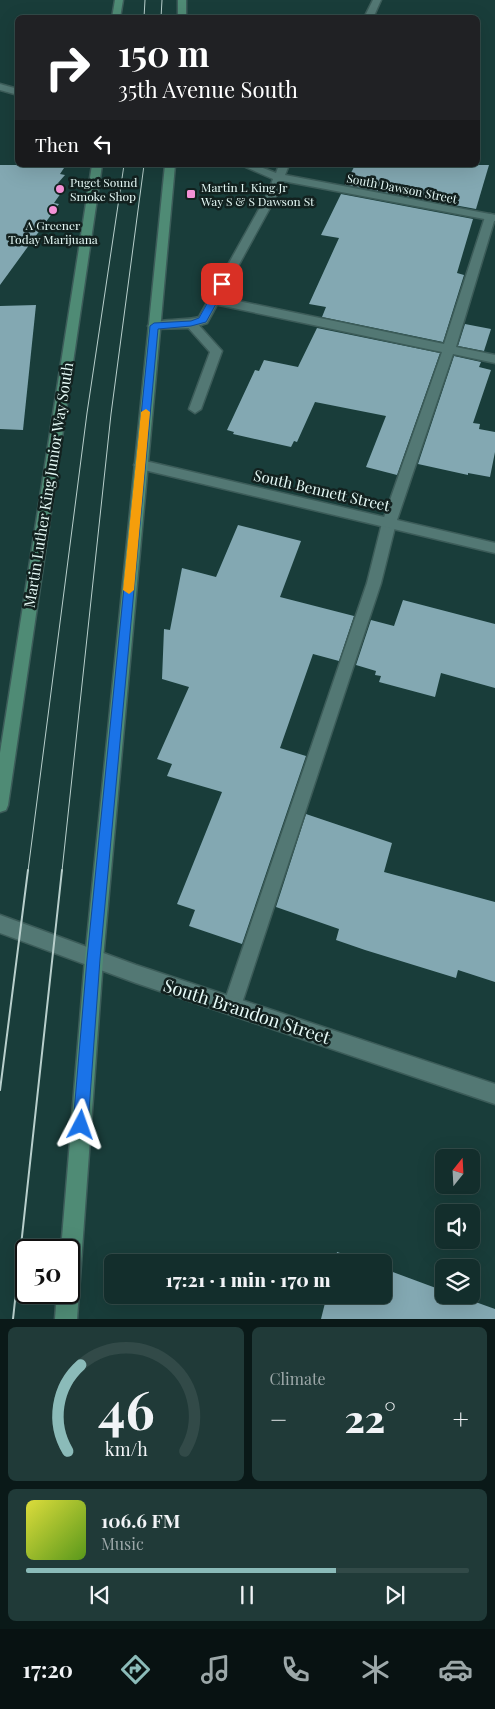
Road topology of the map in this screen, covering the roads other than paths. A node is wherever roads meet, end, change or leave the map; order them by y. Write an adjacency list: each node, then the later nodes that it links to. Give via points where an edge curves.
1 (119, 0): 4 (main road)
2 (182, 0): 5 (main road)
3 (377, 0): 6 (street)
4 (116, 15)
5 (182, 15)
6 (370, 15)
7 (2, 90): 8 (street)
8 (15, 92)
9 (96, 167): 24 (main road, Martin Luther King Junior Way South)
10 (170, 167): 17 (main road)
11 (251, 167): 13 (street, South Dawson Street)
12 (283, 167): 13 (street)
13 (278, 177): 14 (street, South Dawson Street); 15 (street, via 273,193)
14 (492, 218): 18 (street)
15 (214, 300): 16 (street, via 203,320); 18 (street)
16 (191, 324): 17 (street); 20 (street, via 216,351)
17 (154, 326): 21 (main road)
18 (448, 349): 19 (street); 22 (street)
19 (495, 359)
20 (195, 409)
21 (141, 464): 22 (street, South Bennett Street); 26 (main road)
22 (389, 523): 23 (street, South Bennett Street); 27 (street, via 374,583)
23 (495, 548)
24 (0, 805)
25 (0, 924): 26 (street, South Brandon Street)
26 (94, 959): 27 (street, South Brandon Street); 29 (main road)
27 (232, 1006): 28 (street, South Brandon Street)
28 (495, 1094)
29 (72, 1239)
30 (67, 1304): 31 (main road)
31 (66, 1319)

